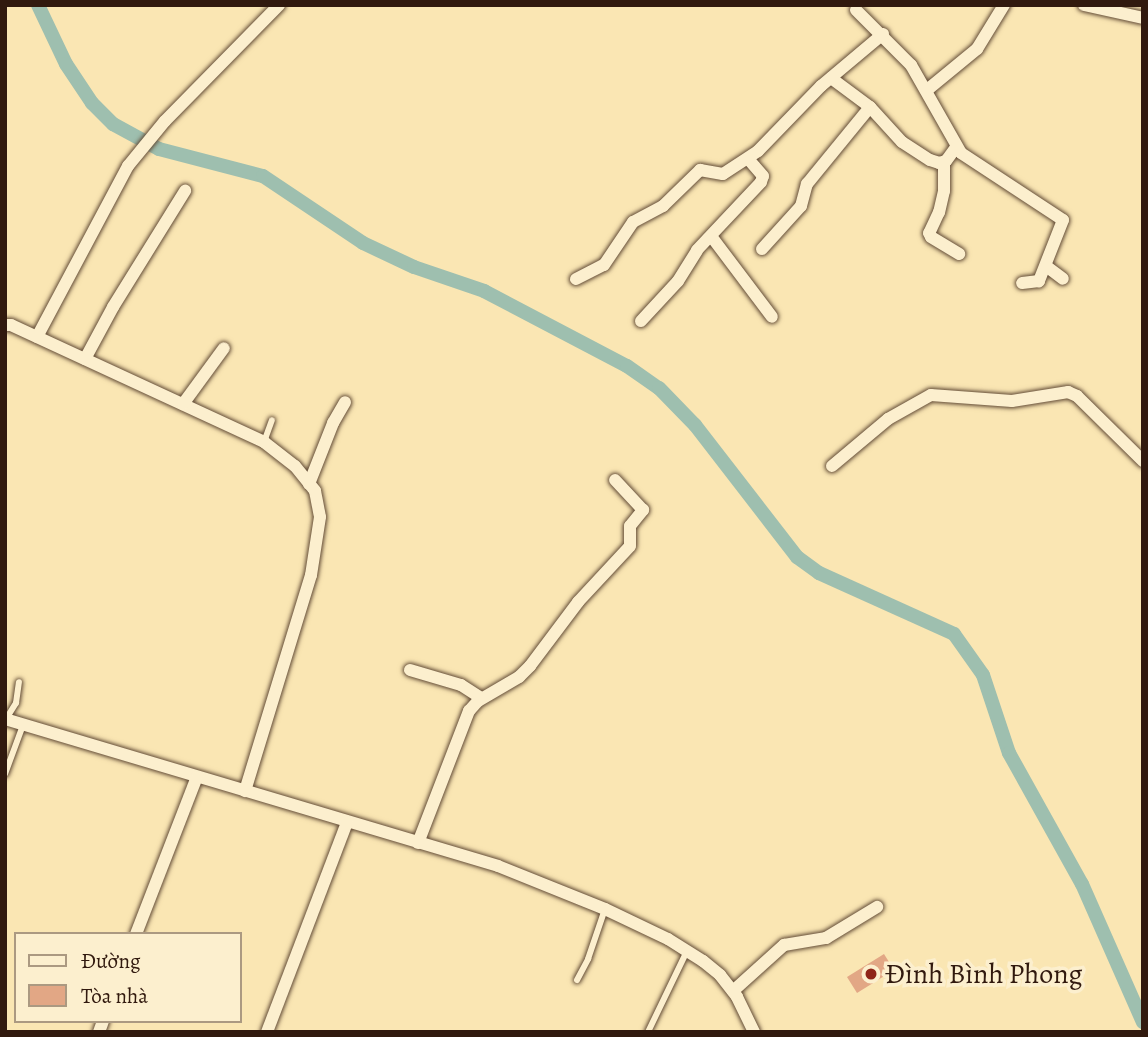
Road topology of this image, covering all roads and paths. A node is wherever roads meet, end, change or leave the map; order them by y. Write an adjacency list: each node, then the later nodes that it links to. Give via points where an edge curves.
1 (279, 5): 24 (street, via 165,121 128,166)
2 (1004, 5): 8 (street, via 978,49)
3 (1084, 5): 5 (street)
4 (856, 10): 6 (street)
5 (1143, 18)
6 (883, 34): 7 (street); 8 (street)
7 (831, 78): 9 (street); 11 (street)
8 (927, 90): 10 (street)
9 (870, 107): 12 (street, via 908,147 930,160); 15 (street, via 807,184 801,206)
10 (956, 148): 12 (street); 17 (street, via 1063,220)
11 (748, 159): 14 (street, via 763,178); 18 (street, via 719,175 700,170 663,206 633,222 604,265)
12 (944, 162): 16 (street, via 944,191 929,233)
13 (185, 191): 26 (street)
14 (711, 236): 21 (street); 22 (street)
15 (762, 249)
16 (959, 254)
17 (1046, 266): 19 (street); 20 (street, via 1036,284)
18 (576, 279)
19 (1063, 279)
20 (1022, 283)
21 (772, 317)
22 (641, 321)
23 (5, 326): 24 (street)
24 (37, 337): 26 (street)
25 (224, 348): 28 (street)
26 (85, 359): 28 (street)
27 (345, 402): 34 (street)
28 (183, 404): 30 (street)
29 (272, 420): 30 (lane)
30 (264, 442): 34 (street, via 295,466)
31 (1143, 461): 32 (street, via 1068,392 1012,401 931,395 888,419)
32 (832, 466)
33 (615, 480): 37 (street, via 643,510 630,526 630,546 578,602 530,666)
34 (309, 484): 42 (street, via 320,517 311,575)
35 (410, 670): 37 (street, via 461,685)
36 (19, 682): 38 (lane, via 17,699)
37 (481, 698): 44 (street, via 469,711)
38 (6, 720): 39 (street)
39 (23, 725): 40 (lane); 41 (street)
40 (5, 774)
41 (197, 777): 42 (street); 47 (street)
42 (245, 791): 43 (street)
43 (347, 822): 44 (street); 51 (street)
44 (418, 843): 46 (street, via 498,866)
45 (877, 907): 50 (street, via 826,938 784,945)
46 (605, 909): 48 (street); 49 (lane)
47 (137, 932)
48 (687, 951): 50 (street, via 720,975); 52 (lane)
49 (577, 980)
50 (733, 991): 53 (street)
51 (267, 1032)
52 (648, 1032)
53 (754, 1032)

